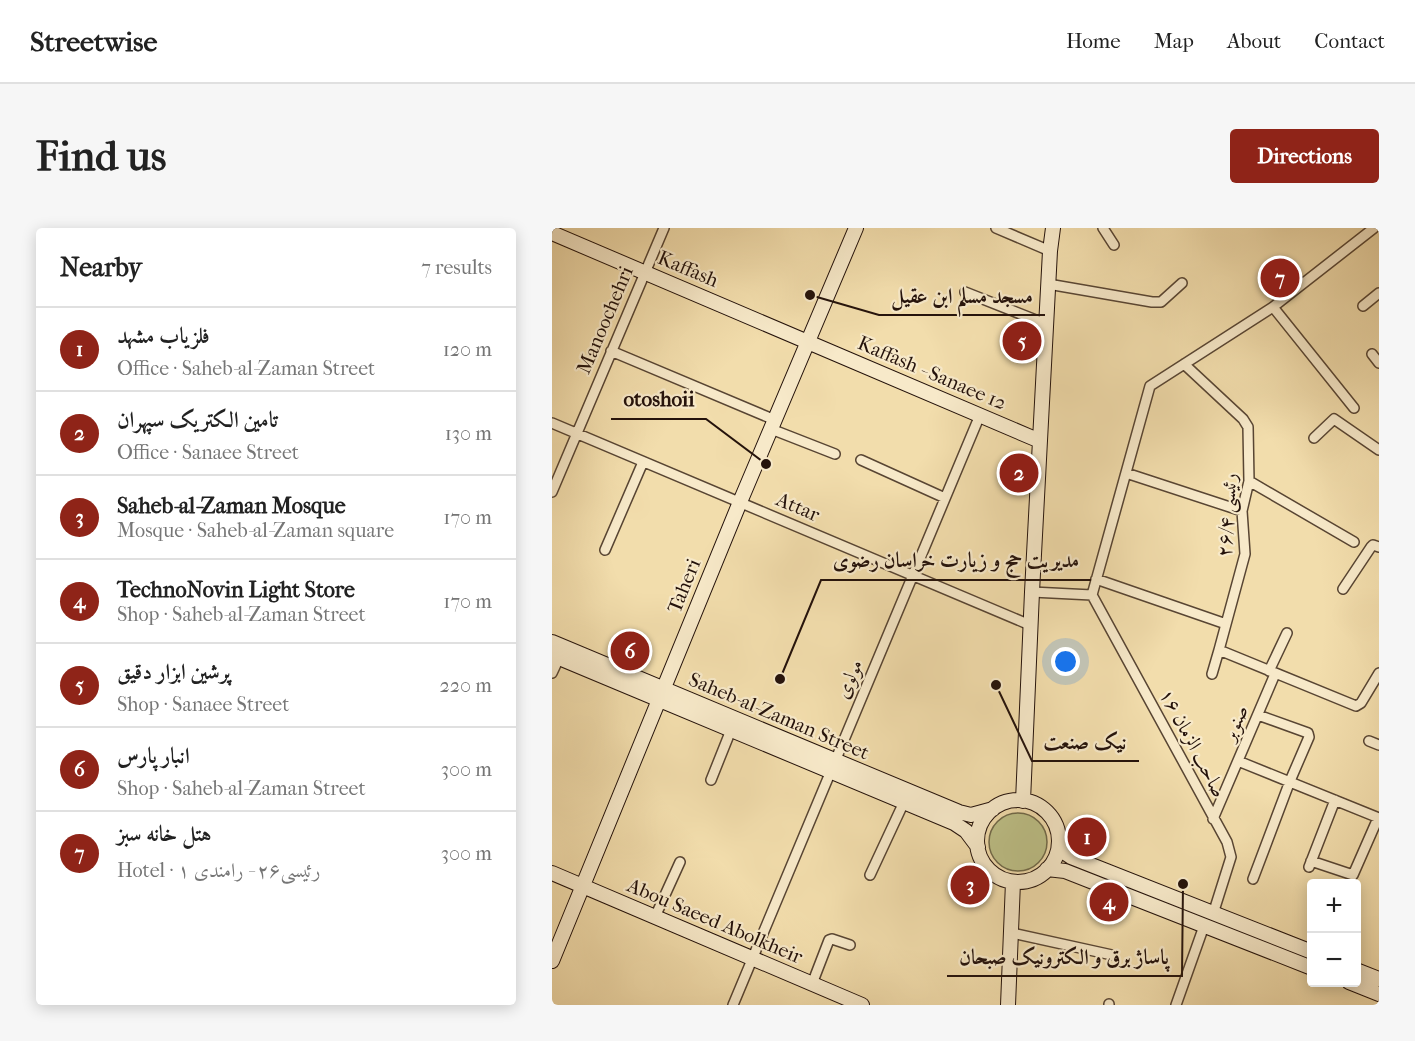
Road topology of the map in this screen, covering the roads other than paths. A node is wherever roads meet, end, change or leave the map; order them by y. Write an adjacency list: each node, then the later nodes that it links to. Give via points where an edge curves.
1 (664, 228): 10 (street, Manoochehri)
2 (856, 228): 18 (street, Taheri)
3 (996, 228): 9 (street)
4 (1053, 228): 9 (street)
5 (1103, 228): 8 (street)
6 (1374, 228): 16 (street)
7 (552, 233): 10 (street, Kaffash)
8 (1114, 245)
9 (1050, 251): 12 (street)
10 (645, 272): 18 (street, Kaffash); 19 (street, Manoochehri)
11 (1182, 283): 12 (street, via 1161,302 1152,303)
12 (1048, 284): 17 (street)
13 (965, 292): 17 (street)
14 (1379, 293): 15 (street)
15 (1363, 306)
16 (1273, 307): 22 (street); 23 (street)
17 (1046, 324): 29 (street)
18 (808, 342): 24 (street, Kaffash - Sanaee 12); 26 (street, Taheri)
19 (611, 351): 26 (street); 27 (street, Manoochehri)
20 (1372, 354): 21 (street)
21 (1379, 363)
22 (1184, 364): 34 (street, via 1150,386); 35 (street, رئیسی ۲۶/۴, via 1247,422)
23 (1354, 408)
24 (980, 415): 29 (street, Kaffash - Sanaee 12); 37 (street, مولوی)
25 (552, 423): 27 (street, Attar)
26 (773, 425): 31 (street); 38 (street, Taheri)
27 (577, 433): 33 (street, Attar); 36 (street, Manoochehri)
28 (1314, 438): 30 (street, via 1334,419)
29 (1040, 441): 46 (street)
30 (1379, 450)
31 (835, 454)
32 (861, 460): 37 (street)
33 (644, 462): 38 (street, Attar); 42 (street)
34 (1126, 473): 39 (street); 44 (street)
35 (1248, 481): 39 (street, رئیسی ۲۶/۴); 40 (street)
36 (552, 492)
37 (945, 498): 43 (street, مولوی)
38 (740, 502): 43 (street, Attar); 58 (street, Taheri)
39 (1242, 511): 48 (street, رئیسی ۲۶/۴, via 1245,554)
40 (1353, 542)
41 (1376, 546): 45 (street, via 1371,547)
42 (604, 550)
43 (912, 575): 49 (street, Attar); 64 (street, مولوی)
44 (1096, 579): 47 (street); 48 (street)
45 (1343, 589)
46 (1032, 592): 47 (street); 49 (street)
47 (1092, 595): 72 (street, صاحب الزمان ۱۶)
48 (1226, 624): 52 (street, رئیسی ۲۶/۴)
49 (1030, 625): 68 (street)
50 (1287, 633): 55 (street, صنوبر)
51 (552, 642): 58 (street, Saheb-al-Zaman Street)
52 (1219, 650): 55 (street); 57 (street, رئیسی ۲۶/۴)
53 (555, 657): 54 (street); 58 (street, Saheb-al-Zaman Street)
54 (552, 673)
55 (1272, 673): 56 (street, via 1356,706); 59 (street, صنوبر)
56 (1379, 673)
57 (1212, 675)
58 (661, 694): 60 (street, Saheb-al-Zaman Street); 64 (street, Saheb-al-Zaman Street); 81 (street, Taheri)
59 (1258, 715): 63 (street, صنوبر); 66 (street, via 1309,735)
60 (731, 730): 64 (street, Saheb-al-Zaman Street); 65 (street)
61 (1369, 741): 62 (street)
62 (1379, 745)
63 (1238, 761): 66 (street); 72 (street, صنوبر)
64 (832, 765): 69 (street, Saheb-al-Zaman Street); 70 (street, Saheb-al-Zaman Street, via 959,812 971,814); 89 (street, مولوی)
65 (711, 780)
66 (1290, 781): 67 (street); 79 (street)
67 (1335, 800): 71 (street); 71 (street, via 1310,864 1353,875)
68 (1023, 801): 70 (street); 73 (street, via 1051,816)
69 (904, 802): 74 (street, Saheb-al-Zaman Street, via 954,823); 78 (street)
70 (993, 809): 74 (street, via 981,826)
71 (1379, 818)
72 (1213, 819): 82 (street, صاحب الزمان ۱۶, via 1231,857)
73 (1059, 840): 76 (street, via 1056,857); 82 (street, via 1071,857)
74 (978, 847): 80 (street, via 994,874)
75 (680, 862): 83 (street)
76 (1047, 870): 80 (street, via 1034,879); 84 (street, via 1065,871)
77 (552, 873): 81 (street, Abou Saeed Abolkheir)
78 (870, 875)
79 (1253, 879)
80 (1013, 882): 85 (street)
81 (583, 886): 83 (street, Abou Saeed Abolkheir); 90 (street, Taheri)
82 (1213, 914): 87 (street)
83 (655, 917): 89 (street, Abou Saeed Abolkheir)
84 (1204, 926): 91 (street); 100 (street)
85 (1012, 933): 88 (street); 99 (street)
86 (850, 945): 94 (street, via 829,940)
87 (1307, 950)
88 (1112, 955)
89 (752, 958): 94 (street, Abou Saeed Abolkheir); 97 (street, مولوی)
90 (552, 961)
91 (1307, 966)
92 (1361, 972): 93 (street)
93 (1379, 979)
94 (812, 984): 98 (street, Abou Saeed Abolkheir)
95 (1361, 987): 96 (street)
96 (1379, 994)
97 (733, 1005)
98 (862, 1005)
99 (1008, 1005)
100 (1176, 1005)

